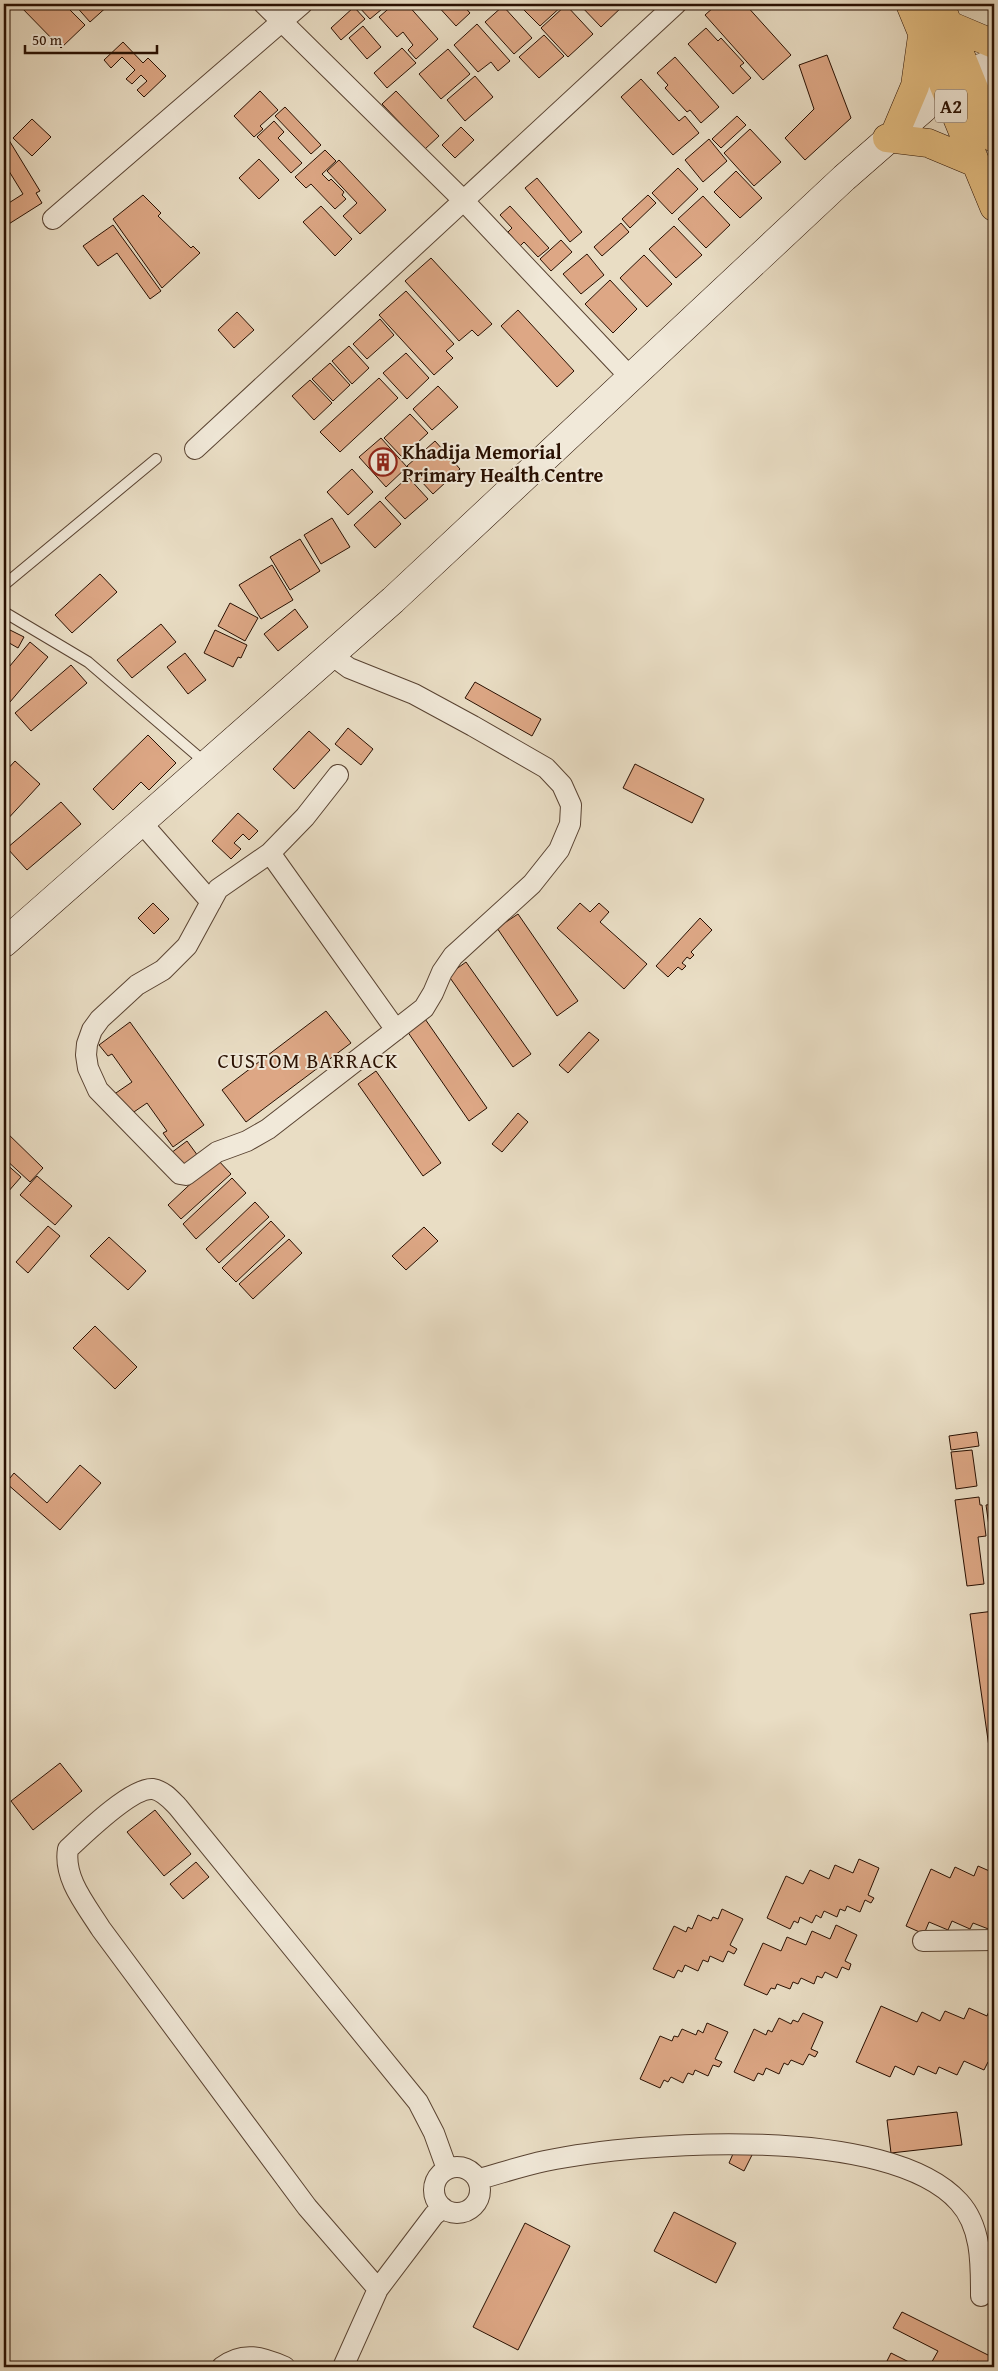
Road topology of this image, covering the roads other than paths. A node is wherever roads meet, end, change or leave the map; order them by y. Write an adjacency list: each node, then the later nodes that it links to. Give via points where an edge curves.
1 (264, 4): 6 (street)
2 (302, 4): 6 (street)
3 (676, 4): 15 (street)
4 (910, 4): 7 (highway, A2)
5 (944, 14): 8 (highway); 10 (highway, A2)
6 (283, 21): 15 (street); 17 (street)
7 (922, 35): 11 (highway, A2); 12 (highway, via 915,86)
8 (994, 44)
9 (994, 62): 10 (main road)
10 (980, 86): 11 (main road); 13 (highway, A2)
11 (947, 96): 12 (main road, via 923,108); 14 (highway, A2)
12 (891, 135): 14 (highway, via 928,143); 18 (main road)
13 (994, 138)
14 (976, 162): 16 (highway, A2)
15 (463, 200): 18 (street); 19 (street)
16 (994, 207)
17 (53, 219)
18 (630, 377): 23 (main road, via 486,514)
19 (195, 449)
20 (156, 459): 21 (lane)
21 (4, 585)
22 (4, 612): 24 (lane, via 88,662)
23 (330, 654): 24 (main road); 30 (street, via 349,668 414,694 546,768 562,785 571,805 570,824 559,850 532,884 453,956 424,1008)
24 (208, 764): 26 (main road)
25 (338, 775): 27 (street)
26 (141, 822): 28 (street); 29 (main road)
27 (270, 853): 28 (street, via 218,889); 30 (street)
28 (211, 902): 30 (street, via 187,946 163,970 138,985 100,1019 87,1044 88,1068 98,1090 157,1148 176,1172 186,1175 217,1152 268,1129)
29 (4, 942)
30 (396, 1030)
31 (994, 1940): 32 (street)
32 (923, 1941)
33 (447, 2169): 34 (street, via 462,2166); 35 (street, via 434,2186 436,2200); 36 (street, via 418,2102 167,1796 153,1789 140,1790 97,1822 68,1849 67,1868 101,1928 308,2207)
34 (479, 2179): 35 (street, via 480,2194 474,2207 461,2213); 37 (street, via 545,2161 629,2149 748,2143 852,2154 887,2162 919,2173 945,2188 961,2204 972,2222 978,2245)
35 (443, 2208): 36 (street, via 434,2215)
36 (378, 2290): 40 (street)
37 (981, 2296)
38 (222, 2367): 39 (street, via 239,2357 250,2356)
39 (284, 2367)
40 (343, 2367)

